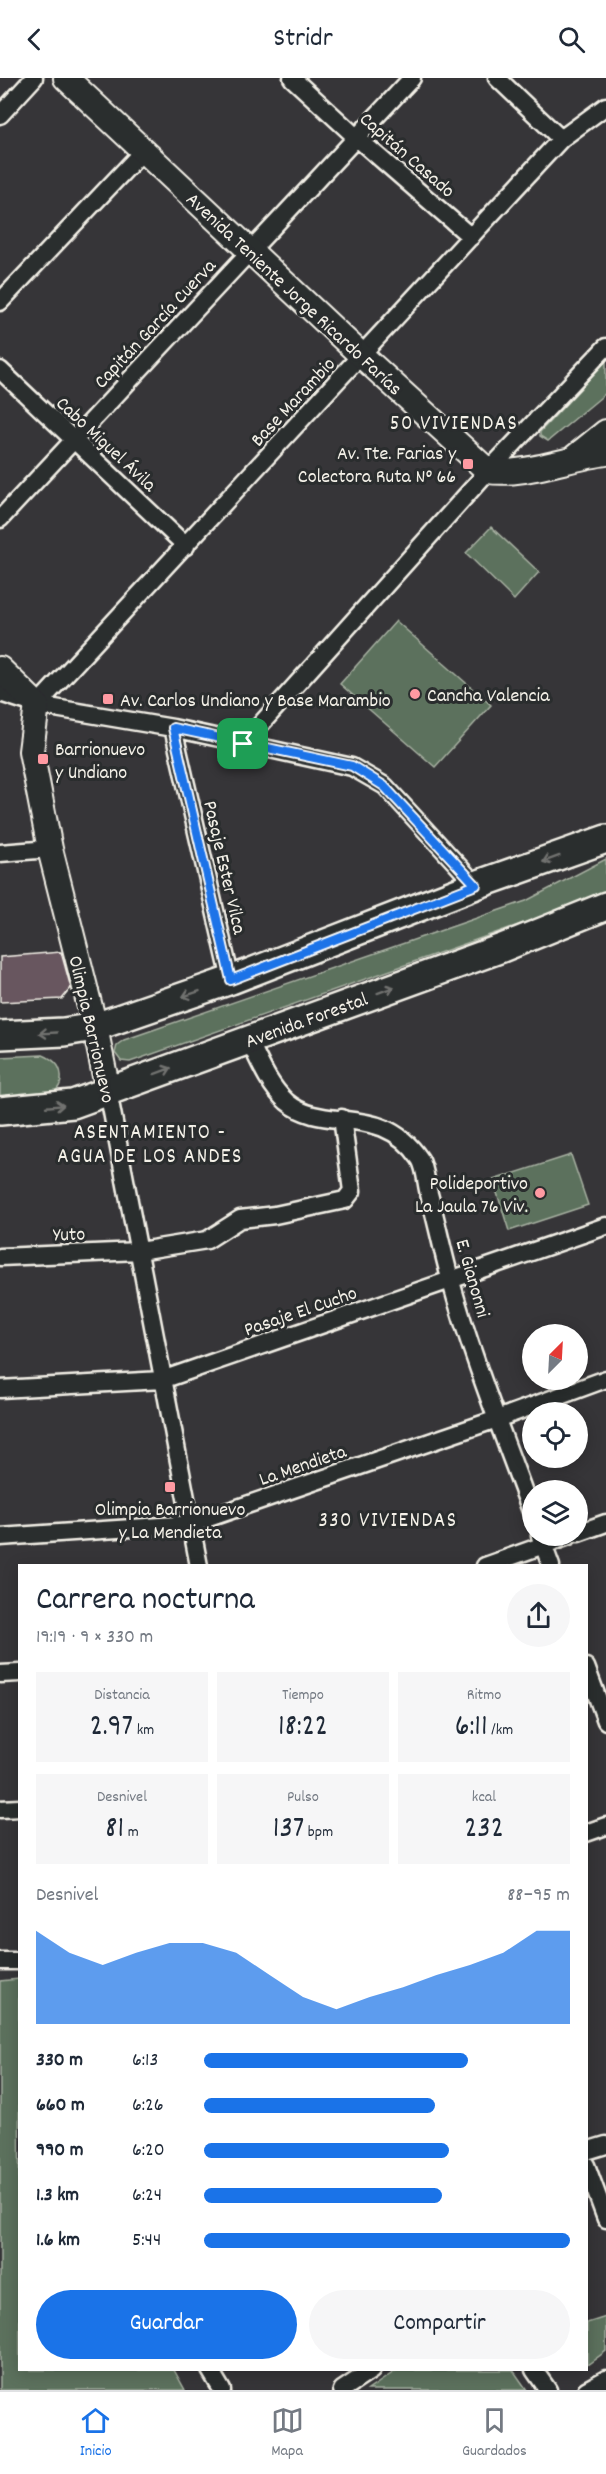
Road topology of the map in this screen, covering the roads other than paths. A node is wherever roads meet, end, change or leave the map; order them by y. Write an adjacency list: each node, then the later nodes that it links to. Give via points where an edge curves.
1 (34, 78): 7 (street)
2 (66, 78): 10 (street, Avenida Teniente Jorge Ricardo Farías)
3 (292, 78): 8 (street, Capitán Casado)
4 (412, 78): 8 (street, Capitán García Cuerva)
5 (497, 78): 9 (street)
6 (606, 106): 9 (street, Base Marambio)
7 (0, 115)
8 (357, 138): 11 (street, Capitán Casado); 12 (street, Capitán García Cuerva)
9 (561, 139): 11 (street, Base Marambio)
10 (143, 151): 12 (street, Avenida Teniente Jorge Ricardo Farías); 13 (street)
11 (471, 237): 15 (street, Base Marambio)
12 (250, 252): 15 (street, Avenida Teniente Jorge Ricardo Farías); 18 (street, Capitán García Cuerva)
13 (0, 302)
14 (606, 347): 21 (street)
15 (362, 356): 21 (street, Avenida Teniente Jorge Ricardo Farías); 23 (street, Base Marambio)
16 (0, 370): 18 (street, Cabo Miguel Ávila)
17 (606, 432): 20 (street)
18 (73, 440): 22 (street, Capitán García Cuerva); 23 (street, Cabo Miguel Ávila)
19 (606, 453): 20 (street)
20 (575, 457): 21 (street, via 505,473)
21 (488, 471): 28 (street)
22 (0, 519)
23 (186, 546): 26 (street, Base Marambio)
24 (0, 669): 26 (street)
25 (0, 693): 26 (street)
26 (37, 705): 27 (street); 30 (street, Olimpia Barrionuevo, via 32,751)
27 (173, 728): 28 (street); 34 (street, Pasaje Ester Vilca)
28 (243, 744): 32 (street, via 352,766 384,786)
29 (606, 839): 32 (main road, one-way to 32)
30 (50, 849): 31 (street); 35 (street, Olimpia Barrionuevo)
31 (0, 853)
32 (476, 885): 34 (main road)
33 (606, 906): 37 (main road, Avenida Forestal, one-way to 33)
34 (231, 980): 35 (main road, one-way to 35)
35 (95, 1027): 36 (main road, one-way to 36); 38 (street, Olimpia Barrionuevo)
36 (0, 1035)
37 (249, 1040): 38 (main road, Avenida Forestal, one-way to 37); 40 (street, E. Gianonni, via 272,1084 287,1102 307,1114)
38 (108, 1091): 39 (main road, Avenida Forestal, one-way to 38, via 73,1104); 42 (street, Olimpia Barrionuevo)
39 (0, 1111)
40 (342, 1118): 42 (street, Yuto, via 352,1191 345,1200 240,1219 207,1240); 44 (street, E. Gianonni, via 380,1126 421,1160)
41 (606, 1226): 44 (street, Pasaje El Cucho)
42 (139, 1251): 43 (street, Yuto); 46 (street, Olimpia Barrionuevo)
43 (0, 1257)
44 (451, 1280): 46 (street, Pasaje El Cucho); 48 (street, E. Gianonni)
45 (606, 1378): 48 (street, La Mendieta)
46 (162, 1380): 47 (street, Pasaje El Cucho); 51 (street, Olimpia Barrionuevo)
47 (0, 1389)
48 (497, 1419): 49 (street, E. Gianonni); 51 (street, La Mendieta)
49 (522, 1487)
50 (606, 1523): 52 (street)
51 (191, 1524): 53 (street, La Mendieta); 56 (street, Olimpia Barrionuevo)
52 (588, 1529)
53 (0, 1537)
54 (529, 1546): 57 (street)
55 (544, 1546): 58 (street)
56 (199, 1564)
57 (489, 1564)
58 (550, 1564)
59 (18, 1673): 60 (street)
60 (0, 1674)
61 (592, 1674): 62 (street)
62 (606, 1721)
63 (18, 1808): 64 (street)
64 (0, 1809)
65 (606, 1826): 66 (street)
66 (588, 1832)
67 (0, 1961): 68 (street)
68 (18, 1961)
69 (606, 2145): 70 (street)
70 (588, 2150)
71 (588, 2170): 72 (street)
72 (606, 2219)
73 (211, 2371): 77 (street)
74 (367, 2371): 78 (street)
75 (535, 2371): 79 (street)
76 (606, 2379): 80 (street)
77 (222, 2390)
78 (342, 2390)
79 (548, 2390)
80 (586, 2390)

